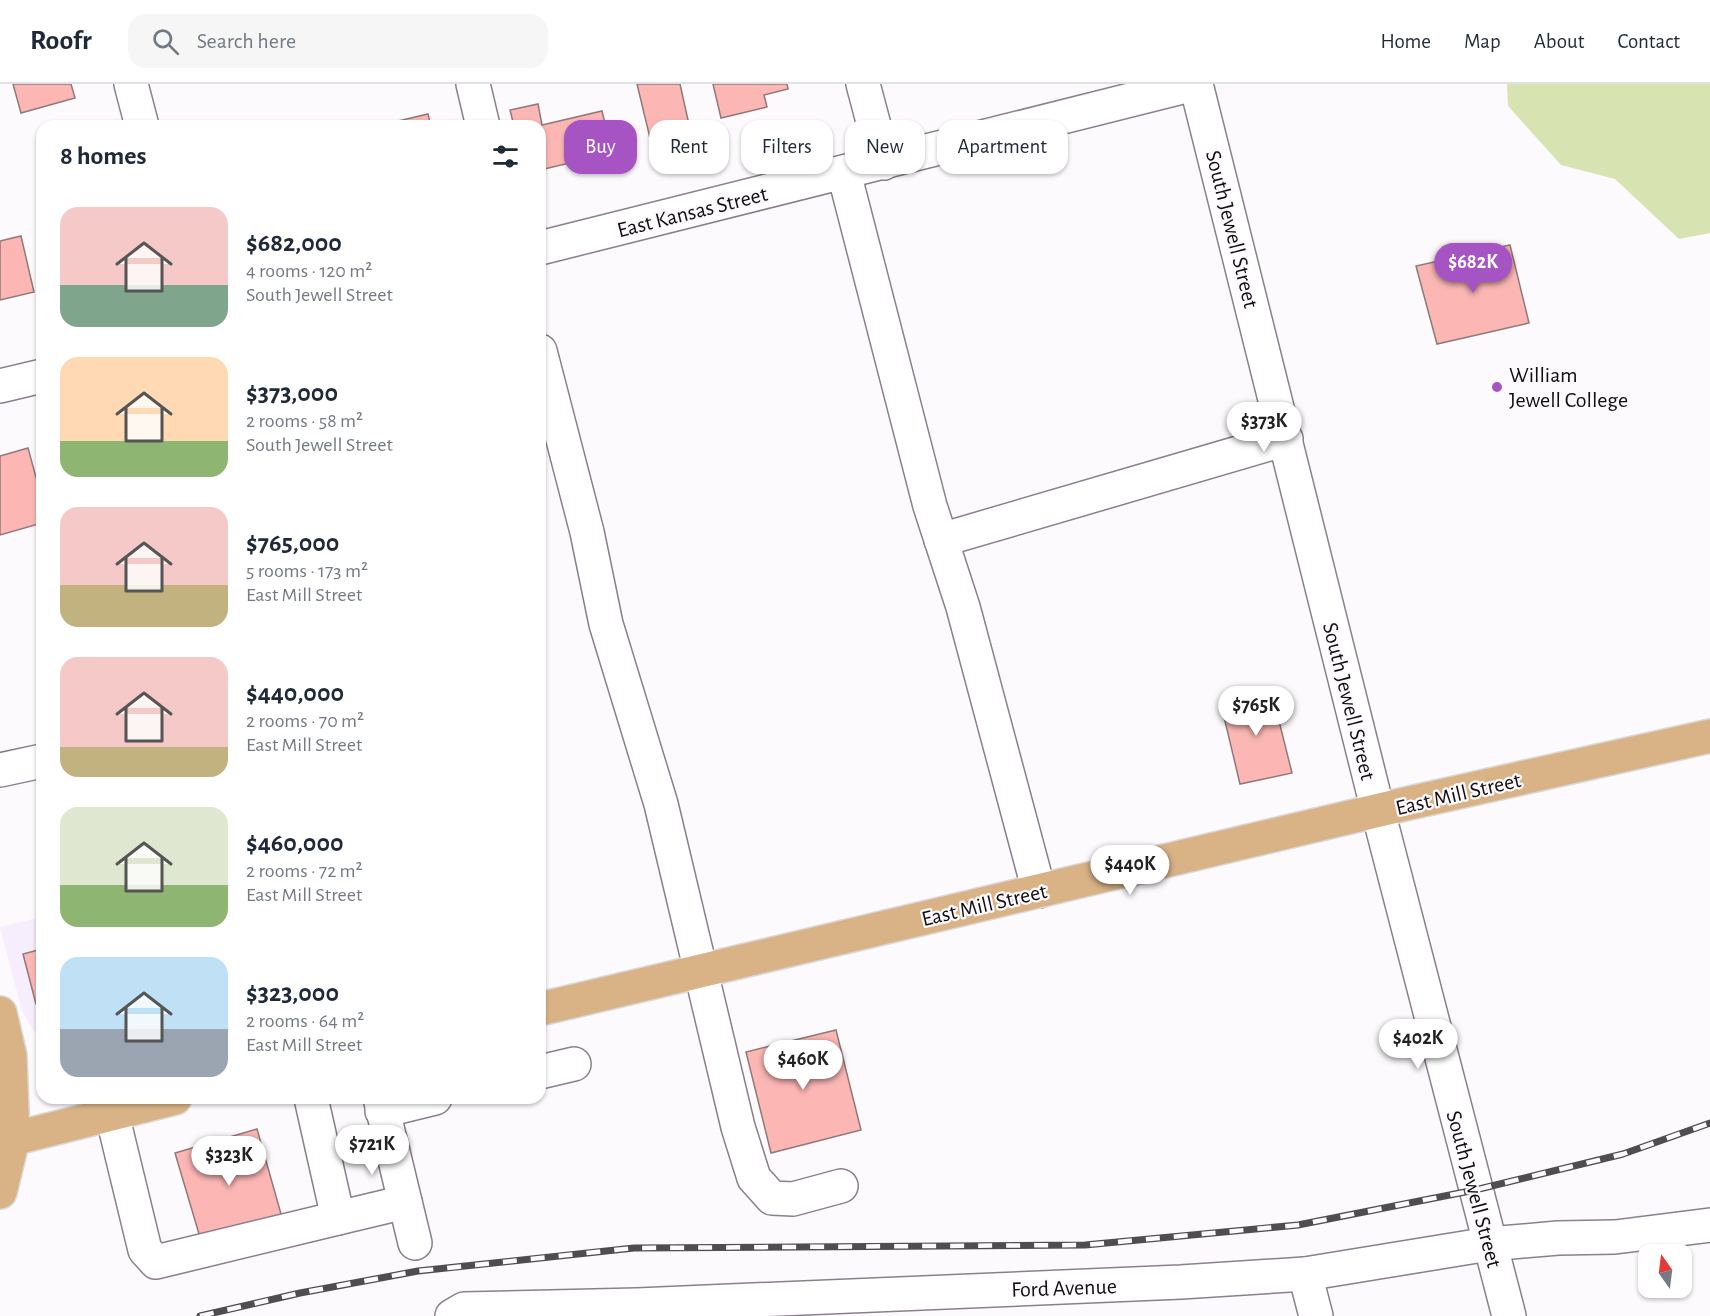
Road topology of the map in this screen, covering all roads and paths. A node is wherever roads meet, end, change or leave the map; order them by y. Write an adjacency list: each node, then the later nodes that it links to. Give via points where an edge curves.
1 (131, 84): 5 (street)
2 (473, 84): 6 (street)
3 (863, 84): 7 (street)
4 (1195, 84): 8 (street, East Kansas Street); 14 (street, South Jewell Street)
5 (140, 120)
6 (482, 120)
7 (873, 120)
8 (925, 153)
9 (844, 173): 10 (street, East Kansas Street); 15 (street)
10 (546, 247)
11 (546, 374): 21 (street, via 587,532 606,624 661,804)
12 (36, 377): 13 (street)
13 (0, 386)
14 (1286, 439): 15 (street); 19 (street, South Jewell Street)
15 (941, 540): 20 (street, via 963,607)
16 (1710, 736): 19 (main road, East Mill Street)
17 (36, 762): 18 (street)
18 (0, 770)
19 (1378, 811): 20 (main road, East Mill Street); 37 (street, South Jewell Street)
20 (1039, 891): 21 (main road, East Mill Street)
21 (702, 971): 22 (main road, East Mill Street); 31 (street, via 717,1046 754,1178 772,1198 793,1200)
22 (546, 1008)
23 (0, 1013): 30 (main road, via 10,1056)
24 (574, 1064): 25 (street)
25 (546, 1071)
26 (149, 1104): 29 (main road)
27 (312, 1104): 34 (street)
28 (381, 1104): 33 (street)
29 (112, 1114): 30 (main road); 34 (street, via 145,1250 156,1262)
30 (6, 1141): 32 (main road)
31 (842, 1186)
32 (0, 1192)
33 (405, 1202): 34 (street); 36 (street)
34 (338, 1218)
35 (1710, 1225): 37 (street, Ford Avenue, via 1615,1237)
36 (415, 1243)
37 (1489, 1244): 38 (street, Ford Avenue); 42 (street, South Jewell Street)
38 (1305, 1274): 39 (street, Ford Avenue); 41 (street)
39 (550, 1312): 40 (street, Ford Avenue)
40 (458, 1313)
41 (1316, 1316)
42 (1509, 1316)

